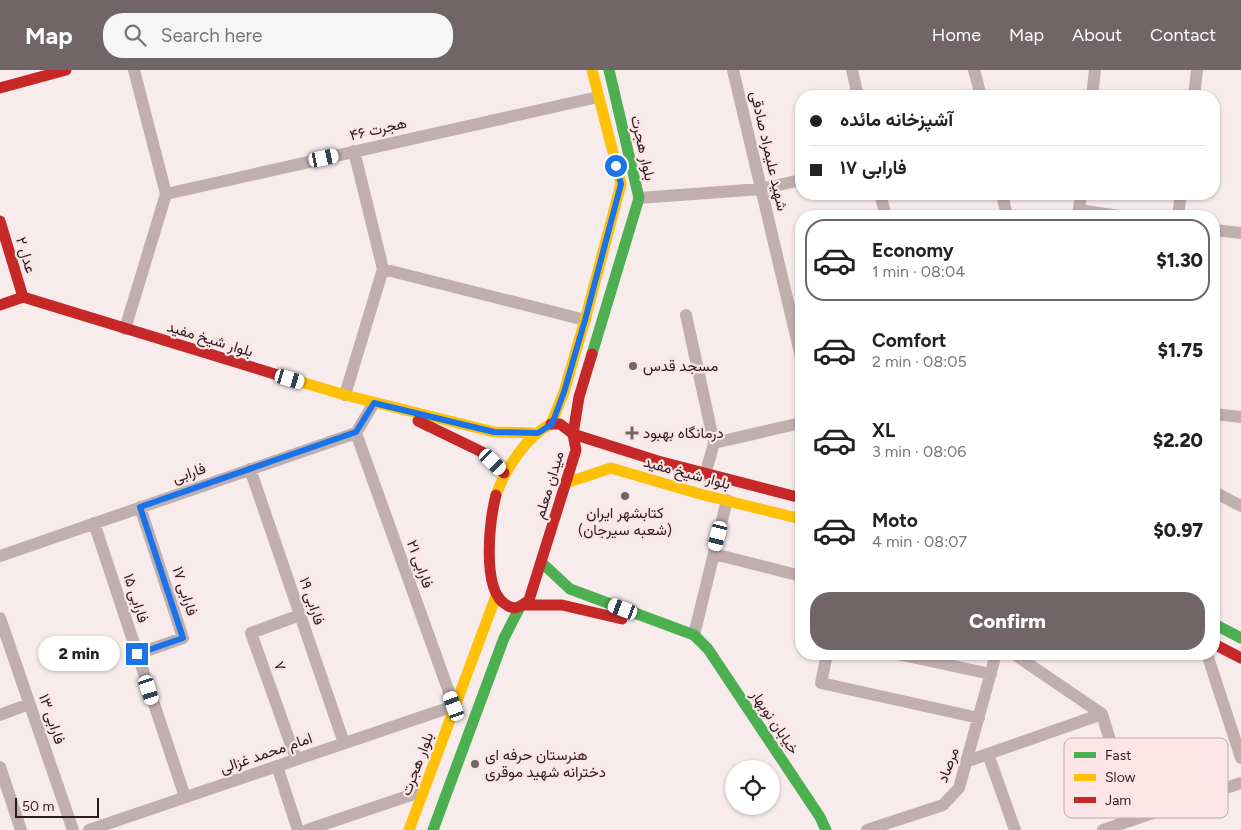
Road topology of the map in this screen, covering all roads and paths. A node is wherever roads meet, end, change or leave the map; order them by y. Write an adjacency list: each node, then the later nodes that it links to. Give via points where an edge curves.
1 (66, 70): 10 (street)
2 (134, 70): 19 (street)
3 (592, 70): 15 (street, بلوار هجرت)
4 (609, 70): 20 (street, بلوار هجرت)
5 (733, 70): 18 (street, شهید علیمراد صادقی)
6 (852, 70): 11 (street)
7 (974, 70): 12 (street)
8 (1095, 70): 13 (street)
9 (1197, 70): 14 (street)
10 (0, 88)
11 (857, 90)
12 (979, 90)
13 (1093, 90)
14 (1195, 90)
15 (598, 97): 16 (street, هجرت ۴۶); 28 (street, بلوار هجرت, via 621,184)
16 (354, 151): 19 (street, هجرت ۴۶); 24 (street)
17 (795, 181): 18 (street)
18 (761, 189): 20 (street); 30 (street, شهید علیمراد صادقی)
19 (166, 194): 29 (street)
20 (639, 198): 41 (street, بلوار هجرت, via 579,397)
21 (0, 221): 25 (street, عدل ۲)
22 (1220, 231): 23 (street)
23 (1241, 233)
24 (383, 269): 28 (street); 31 (street)
25 (23, 298): 26 (street); 29 (street, بلوار شیخ مفید)
26 (0, 305)
27 (686, 316): 42 (street)
28 (585, 320): 36 (street, بلوار هجرت)
29 (125, 328): 31 (street, بلوار شیخ مفید)
30 (795, 332)
31 (345, 395): 32 (street, بلوار شیخ مفید)
32 (374, 403): 33 (street, بلوار شیخ مفید); 38 (street)
33 (388, 406): 39 (street); 44 (street)
34 (1220, 415): 35 (street)
35 (1241, 417)
36 (552, 424): 40 (street, میدان معلم); 41 (street, میدان معلم, via 560,424)
37 (795, 424): 42 (street)
38 (356, 432): 46 (street, فارابی); 80 (street, فارابی ۲۱)
39 (494, 432): 40 (street); 44 (street, via 491,442)
40 (538, 433): 47 (street, میدان معلم)
41 (573, 434): 43 (street, بلوار شیخ مفید); 49 (street, میدان معلم, via 576,450)
42 (714, 443): 48 (street)
43 (617, 449): 45 (street, via 610,457); 48 (street, بلوار شیخ مفید)
44 (482, 452): 47 (street)
45 (611, 468): 49 (street); 52 (street, بلوار شیخ مفید)
46 (250, 469): 54 (street, فارابی); 65 (street, فارابی ۱۹)
47 (504, 473): 62 (street, میدان معلم, via 494,502 490,532)
48 (705, 474): 51 (street, بلوار شیخ مفید)
49 (566, 483): 59 (street, میدان معلم)
50 (1220, 495): 53 (street)
51 (795, 496)
52 (727, 500): 55 (street, بلوار شیخ مفید); 57 (street)
53 (1241, 506)
54 (140, 507): 56 (street, فارابی); 71 (street, فارابی ۱۷, via 183,638)
55 (795, 517)
56 (94, 523): 58 (street, فارابی); 71 (street, فارابی ۱۵)
57 (714, 554): 60 (street); 68 (street)
58 (0, 556)
59 (541, 562): 61 (street); 64 (street, میدان معلم, via 529,600)
60 (795, 574)
61 (570, 589): 63 (street); 68 (street)
62 (496, 596): 64 (street, via 505,606); 80 (street, بلوار هجرت)
63 (562, 605): 64 (street); 68 (street)
64 (522, 606): 104 (street, via 504,638)
65 (300, 615): 85 (street, فارابی ۱۹); 88 (street, ۷, via 251,633)
66 (0, 618): 79 (street); 99 (street, فارابی ۱۳)
67 (1220, 627): 69 (street)
68 (694, 635): 105 (street, خیابان نوبهار, via 708,649)
69 (1241, 638)
70 (1220, 647): 72 (street)
71 (137, 654): 95 (street, فارابی ۱۵)
72 (1241, 658)
73 (826, 660): 83 (street, via 821,683)
74 (925, 660): 78 (street)
75 (994, 660): 78 (street, مرصاد)
76 (1023, 660): 81 (street)
77 (1209, 660): 87 (street)
78 (990, 674): 83 (street, مرصاد)
79 (29, 704): 82 (street); 99 (street)
80 (454, 706): 85 (street, امام محمد غزالی); 94 (street, بلوار هجرت)
81 (1102, 714): 84 (street); 86 (street)
82 (0, 715)
83 (979, 718): 89 (street, مرصاد)
84 (1109, 738)
85 (344, 743): 88 (street, امام محمد غزالی)
86 (988, 754): 89 (street); 107 (street)
87 (1241, 758)
88 (296, 760): 90 (street, امام محمد غزالی)
89 (968, 762): 106 (street, مرصاد, via 959,788 943,804)
90 (277, 766): 95 (street, امام محمد غزالی); 101 (street)
91 (0, 767): 98 (street)
92 (1241, 783): 93 (street)
93 (1228, 787)
94 (423, 791): 102 (street); 103 (street, بلوار هجرت)
95 (185, 798): 100 (street, امام محمد غزالی)
96 (1137, 818): 97 (street)
97 (1134, 819): 108 (street)
98 (21, 830)
99 (73, 830)
100 (89, 830)
101 (298, 830)
102 (307, 830)
103 (409, 830)
104 (433, 830)
105 (826, 830)
106 (867, 830)
107 (1015, 830)
108 (1103, 830)

